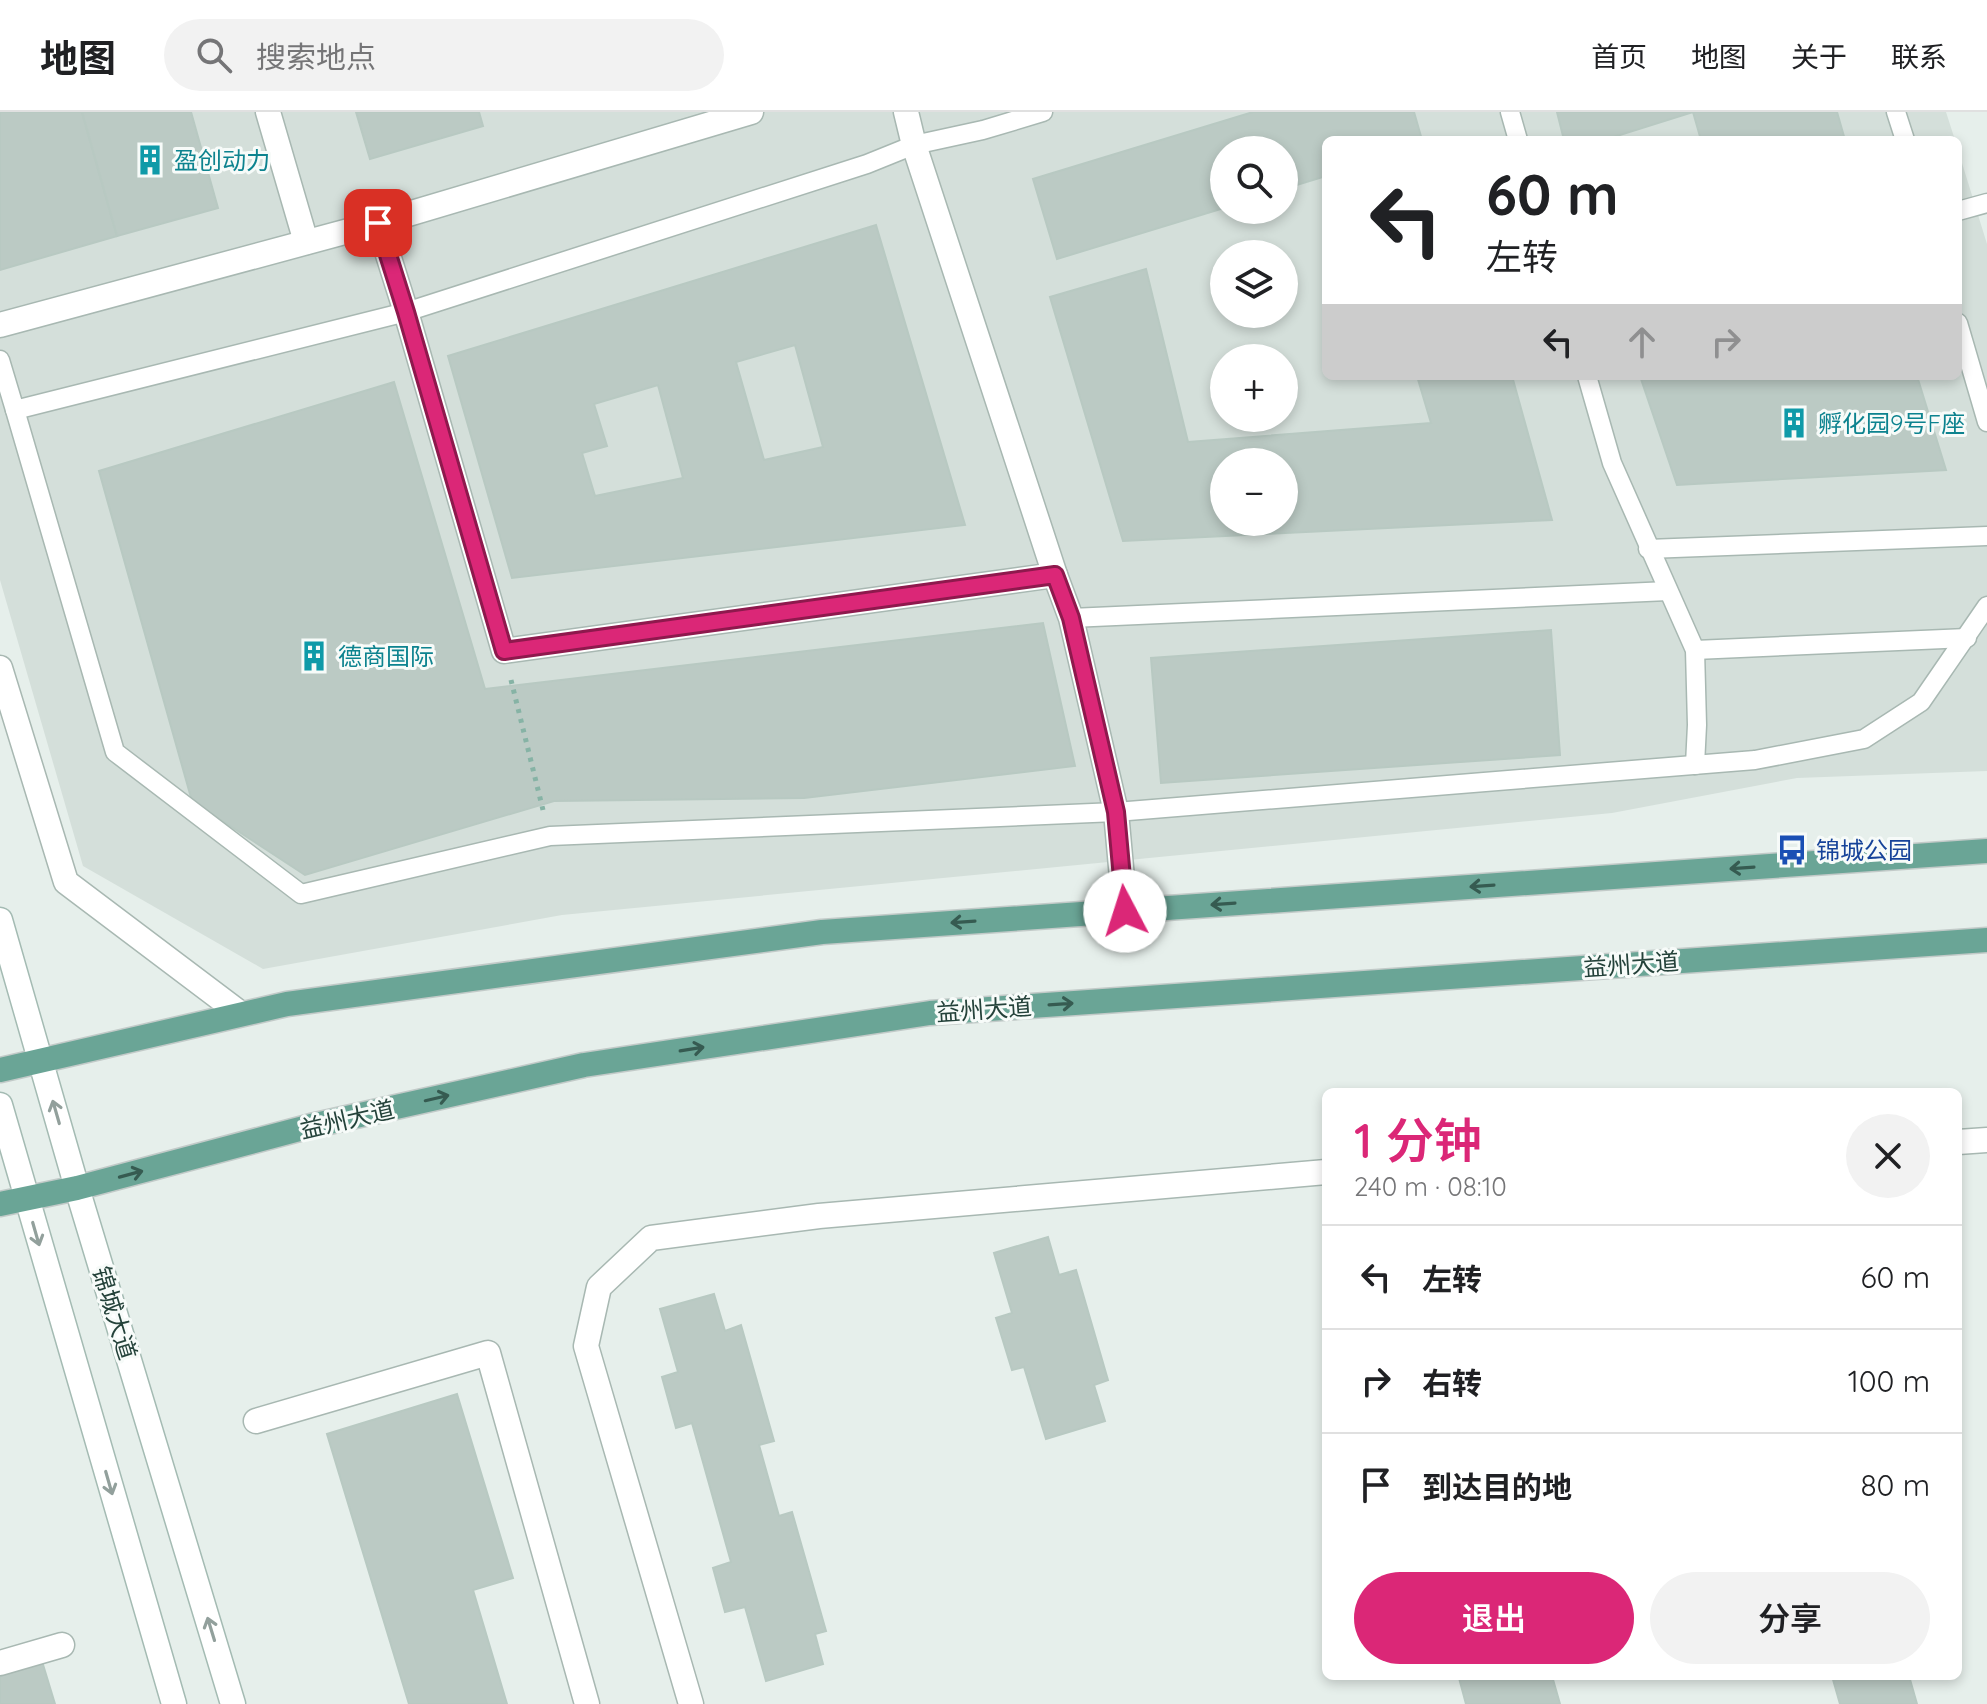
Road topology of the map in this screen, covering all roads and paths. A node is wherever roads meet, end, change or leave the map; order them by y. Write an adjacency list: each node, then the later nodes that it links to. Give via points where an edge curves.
1 (268, 112): 13 (street)
2 (751, 112): 12 (street)
3 (906, 112): 9 (street)
4 (1043, 112): 9 (lane)
5 (1510, 112): 7 (lane)
6 (1896, 112): 8 (lane)
7 (1517, 136)
8 (1904, 136)
9 (914, 145): 14 (lane); 23 (street)
10 (1987, 203): 11 (lane)
11 (1962, 210)
12 (378, 223): 13 (street); 14 (street)
13 (306, 242): 15 (street)
14 (406, 312): 19 (lane); 29 (street)
15 (0, 325)
16 (1962, 337): 20 (lane)
17 (0, 360): 19 (lane)
18 (1588, 380): 22 (lane, via 1612,463)
19 (15, 410): 33 (lane, via 115,752 301,894)
20 (1987, 422)
21 (1987, 536): 22 (lane)
22 (1648, 549): 24 (lane)
23 (1055, 575): 26 (street); 29 (street)
24 (1668, 591): 26 (lane); 28 (lane)
25 (1987, 606): 27 (lane)
26 (1071, 618): 32 (street)
27 (1967, 638): 28 (lane); 31 (lane, via 1921,702 1864,739 1755,760)
28 (1695, 650): 31 (lane)
29 (504, 651): 33 (path)
30 (0, 668): 38 (street, via 66,882)
31 (1695, 765): 32 (lane)
32 (1116, 812): 33 (lane); 35 (street)
33 (550, 836)
34 (1987, 851): 35 (main road, one-way to 35)
35 (1125, 911): 38 (main road, one-way to 38, via 822,932)
36 (0, 920): 39 (street, 锦城大道)
37 (1987, 940): 45 (main road, 益州大道, one-way to 37, via 311,1126 584,1065 930,1013)
38 (241, 1014): 39 (main road)
39 (42, 1059): 40 (main road); 45 (street, 锦城大道, one-way to 39)
40 (0, 1070)
41 (0, 1105): 46 (street)
42 (1987, 1140): 43 (street)
43 (1962, 1142)
44 (1322, 1172): 54 (street, via 819,1216 651,1238 599,1287 586,1346)
45 (77, 1188): 46 (main road, 益州大道); 52 (street, 锦城大道, one-way to 45)
46 (26, 1198): 47 (main road, 益州大道); 51 (street, one-way to 51)
47 (0, 1204)
48 (256, 1421): 53 (street, via 488,1353)
49 (62, 1645): 50 (street)
50 (0, 1663)
51 (174, 1704)
52 (233, 1704)
53 (587, 1704)
54 (691, 1704)

